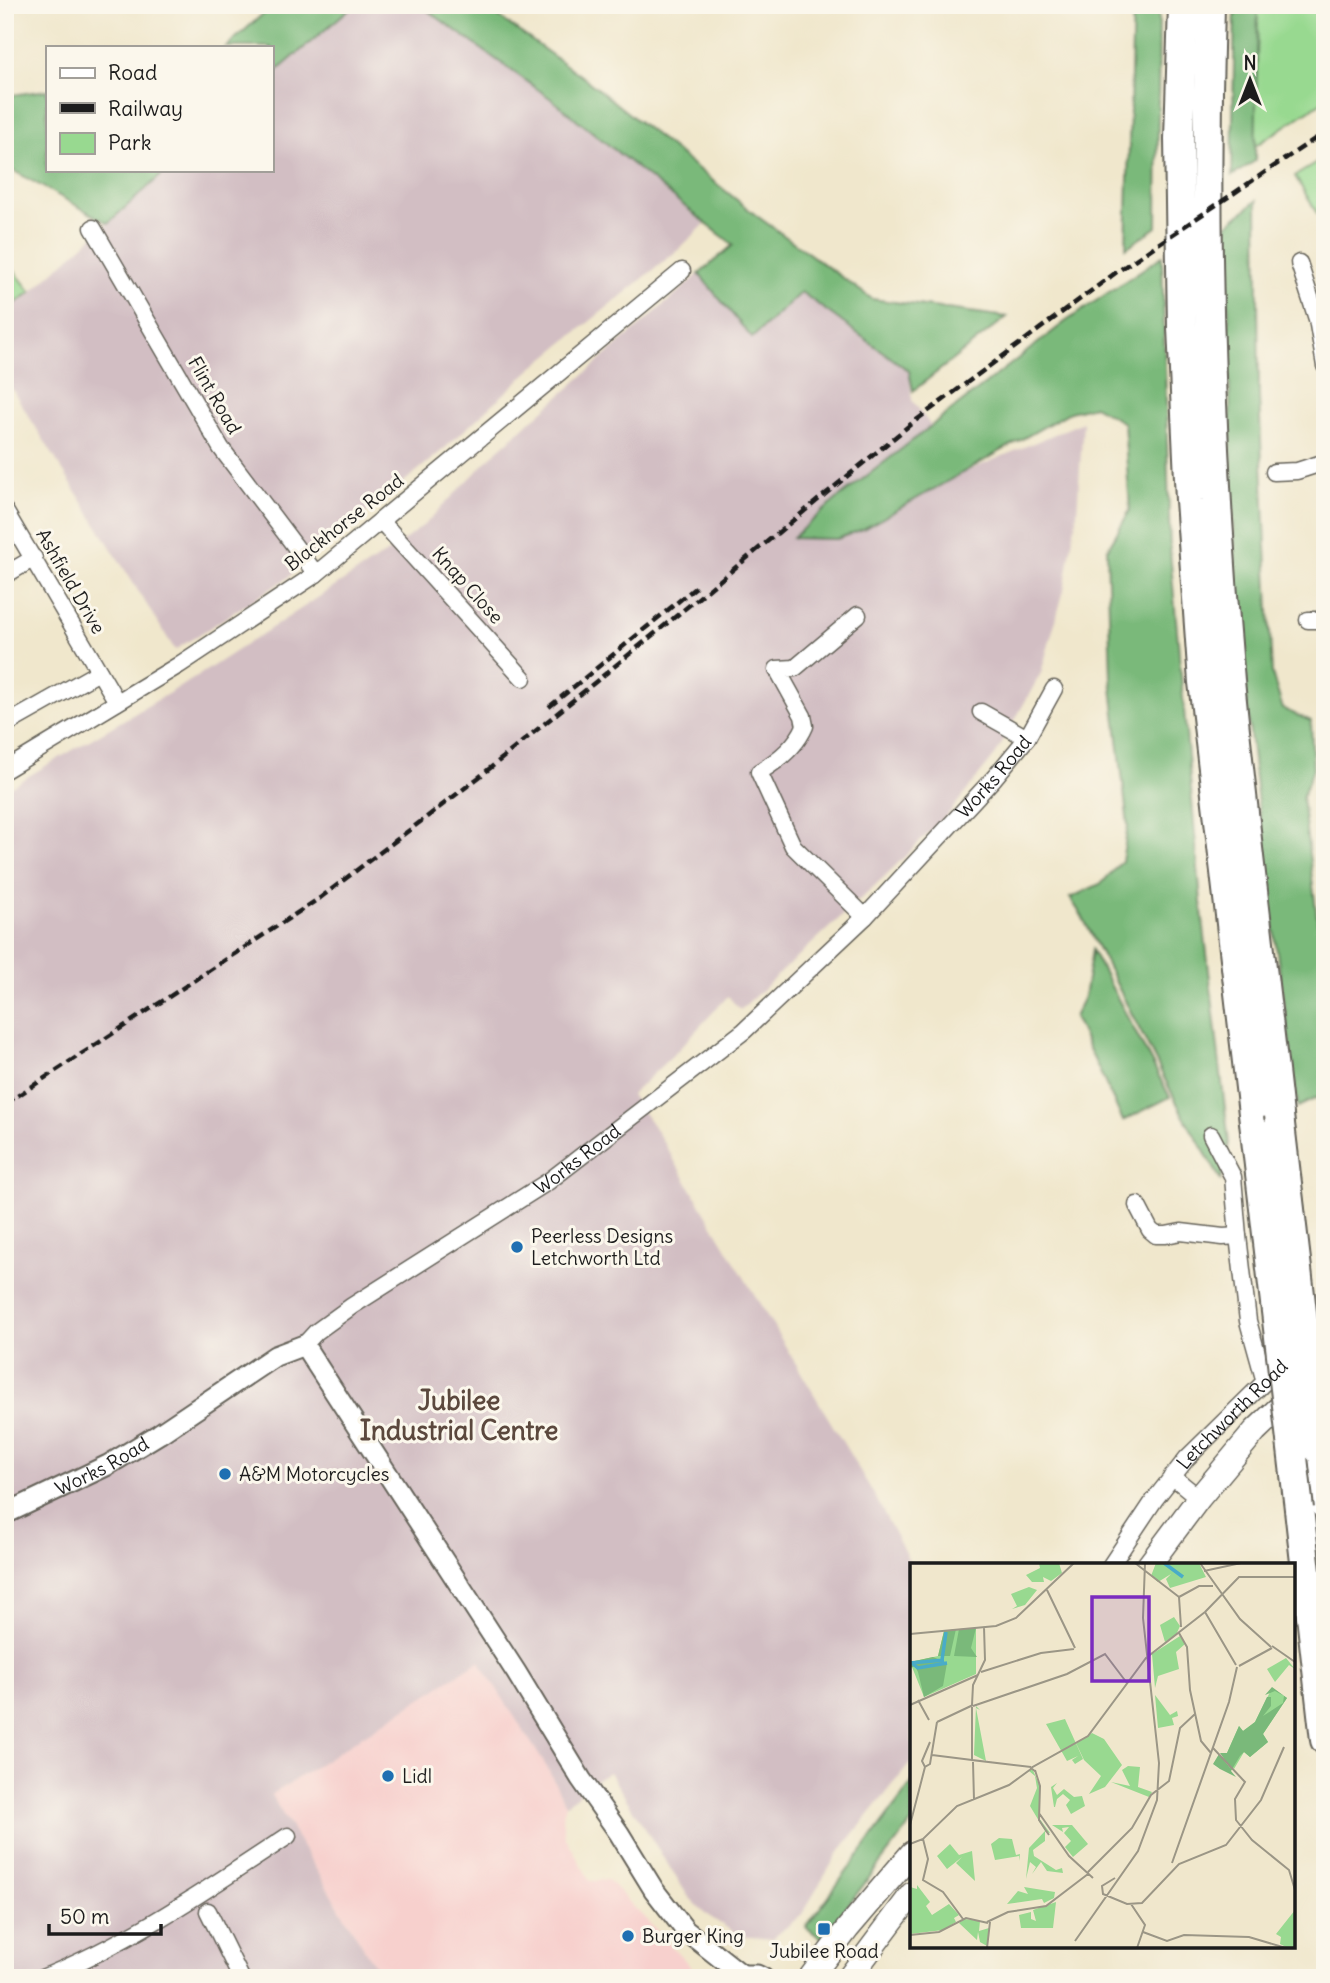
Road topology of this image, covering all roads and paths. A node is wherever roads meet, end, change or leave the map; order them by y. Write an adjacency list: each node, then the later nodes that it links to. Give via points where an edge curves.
1 (1183, 5): 33 (highway, bridge, via 1179,153 1182,327 1203,682 1255,1130)
2 (1210, 5): 33 (highway, bridge, via 1209,325 1217,496 1230,680 1318,1449)
3 (93, 228): 12 (street, Flint Road, via 221,448)
4 (1299, 263): 6 (street, via 1317,319)
5 (682, 271): 10 (street, Blackhorse Road)
6 (1325, 366)
7 (1325, 462): 8 (street)
8 (1274, 472)
9 (5, 511): 11 (street, Ashfield Drive)
10 (381, 521): 12 (street, Blackhorse Road); 16 (street, Knap Close)
11 (34, 558): 13 (street); 15 (street, Ashfield Drive)
12 (316, 574): 18 (street, Blackhorse Road)
13 (5, 575)
14 (858, 614): 23 (street, via 795,668 777,669 805,726 799,740 759,772 793,846)
15 (99, 672): 18 (street, Ashfield Drive); 20 (street)
16 (523, 678)
17 (1054, 689): 21 (street, Works Road)
18 (117, 702): 22 (street, Blackhorse Road)
19 (981, 712): 21 (street)
20 (5, 725)
21 (1027, 738): 23 (street, Works Road)
22 (5, 770)
23 (865, 917): 28 (street, Works Road, via 744,1031 549,1181 352,1306)
24 (1211, 1135): 26 (street, via 1233,1177)
25 (1137, 1205): 26 (street, via 1156,1235 1181,1231)
26 (1238, 1236): 30 (street, via 1248,1321)
27 (1325, 1324): 30 (street, Letchworth Road)
28 (304, 1346): 34 (street, Works Road, via 275,1356 108,1465); 42 (street, via 654,1890 685,1930)
29 (1325, 1364): 32 (main road, Letchworth Road, via 1255,1431)
30 (1265, 1382): 31 (street, Letchworth Road)
31 (1172, 1476): 32 (street, Letchworth Road); 35 (street, Letchworth Road)
32 (1199, 1498): 36 (main road, Letchworth Road)
33 (1312, 1507): 37 (highway)
34 (5, 1514)
35 (1112, 1563)
36 (1150, 1563)
37 (1325, 1740)
38 (288, 1836): 43 (street, via 98,1954)
39 (910, 1855): 46 (main road)
40 (910, 1897): 47 (main road)
41 (208, 1911): 44 (street)
42 (743, 1976): 45 (street)
43 (42, 1978)
44 (241, 1978)
45 (762, 1978)
46 (810, 1978)
47 (849, 1978)

